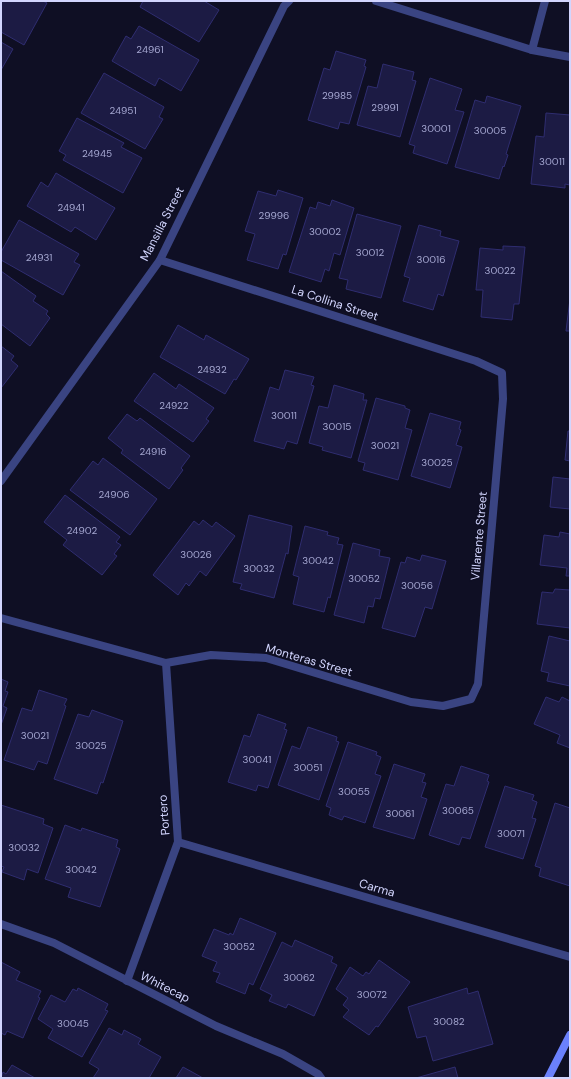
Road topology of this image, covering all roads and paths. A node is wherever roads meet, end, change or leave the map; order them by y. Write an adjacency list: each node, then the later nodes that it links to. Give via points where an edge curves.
1 (288, 1): 6 (street, Mansilla Street)
2 (376, 1): 4 (street)
3 (544, 1): 4 (street)
4 (532, 50): 5 (street)
5 (570, 57)
6 (160, 260): 7 (street, La Collina Street, via 476,361); 8 (street, Mansilla Street)
7 (502, 373): 11 (street, Villarente Street, via 503,399 481,670)
8 (1, 481)
9 (1, 618): 10 (street, Monteras Street)
10 (166, 663): 11 (street, Monteras Street, via 211,655 266,658 411,702 442,706); 12 (street, Portero)
11 (471, 699)
12 (178, 842): 14 (street, Carma); 15 (street, Portero)
13 (1, 924): 15 (street, Whitecap, via 54,943)
14 (570, 957)
15 (127, 981): 17 (street, Whitecap, via 216,1026 283,1054)
16 (570, 1035): 18 (street)
17 (319, 1076)
18 (548, 1078)

